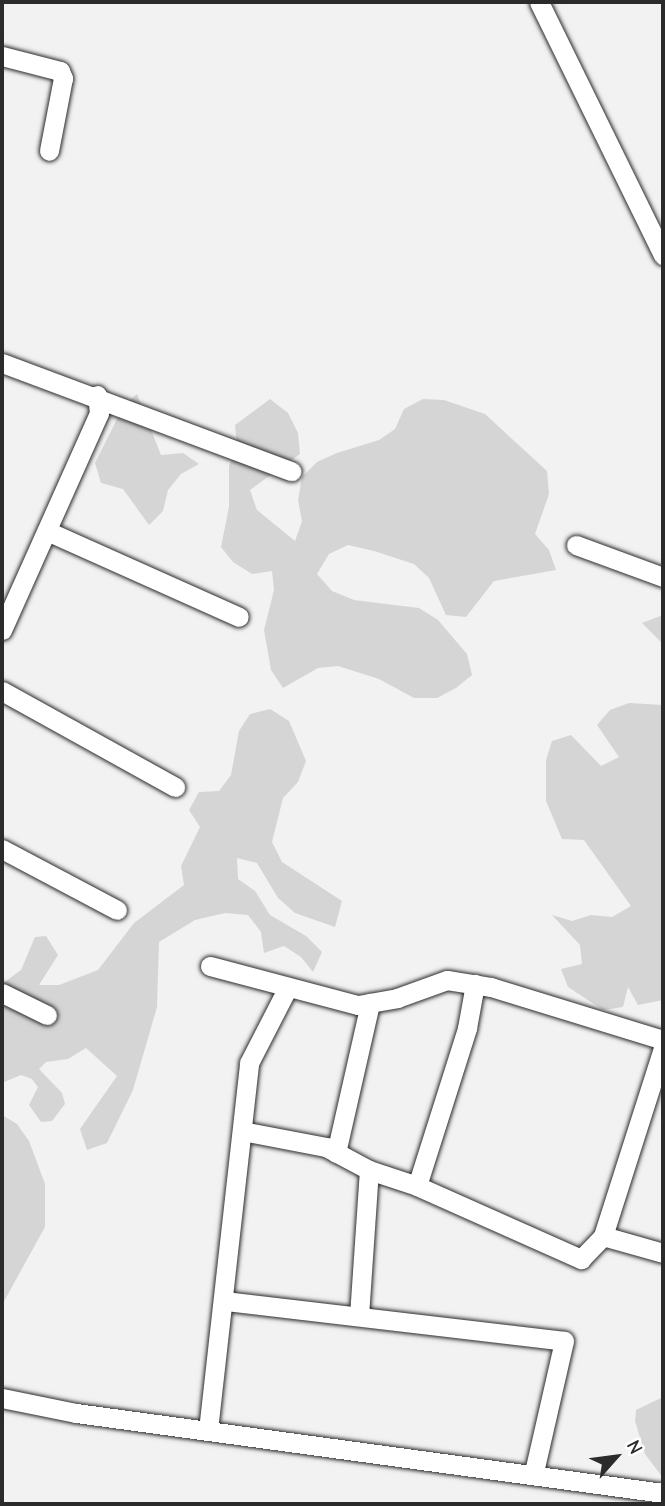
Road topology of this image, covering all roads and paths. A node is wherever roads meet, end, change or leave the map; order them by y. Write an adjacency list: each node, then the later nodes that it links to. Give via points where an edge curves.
1 (539, 2): 4 (street)
2 (2, 56): 3 (street, via 60,71 63,78)
3 (49, 151)
4 (663, 255)
5 (2, 363): 6 (street)
6 (97, 395): 7 (street); 8 (street, via 99,413)
7 (291, 471)
8 (47, 531): 11 (street); 12 (street)
9 (576, 545): 10 (street)
10 (663, 577)
11 (239, 617)
12 (2, 630)
13 (2, 691): 14 (street)
14 (175, 786)
15 (2, 849): 16 (street)
16 (117, 910)
17 (210, 966): 19 (street)
18 (475, 984): 21 (street, via 447,980); 23 (street); 28 (street, via 467,1028)
19 (288, 987): 21 (street, via 358,1005); 25 (street, via 249,1063)
20 (2, 993): 22 (street)
21 (370, 1003): 26 (street)
22 (47, 1015)
23 (663, 1040)
24 (663, 1048): 29 (street)
25 (242, 1131): 26 (street); 31 (street)
26 (337, 1153): 27 (street)
27 (369, 1170): 28 (street); 32 (street)
28 (416, 1186): 29 (street, via 573,1258 581,1259)
29 (603, 1236): 30 (street)
30 (663, 1253)
31 (225, 1301): 32 (street); 34 (street)
32 (359, 1316): 35 (street, via 564,1341)
33 (2, 1398): 34 (street)
34 (208, 1430): 35 (street)
35 (534, 1472): 36 (street)
36 (663, 1493)

